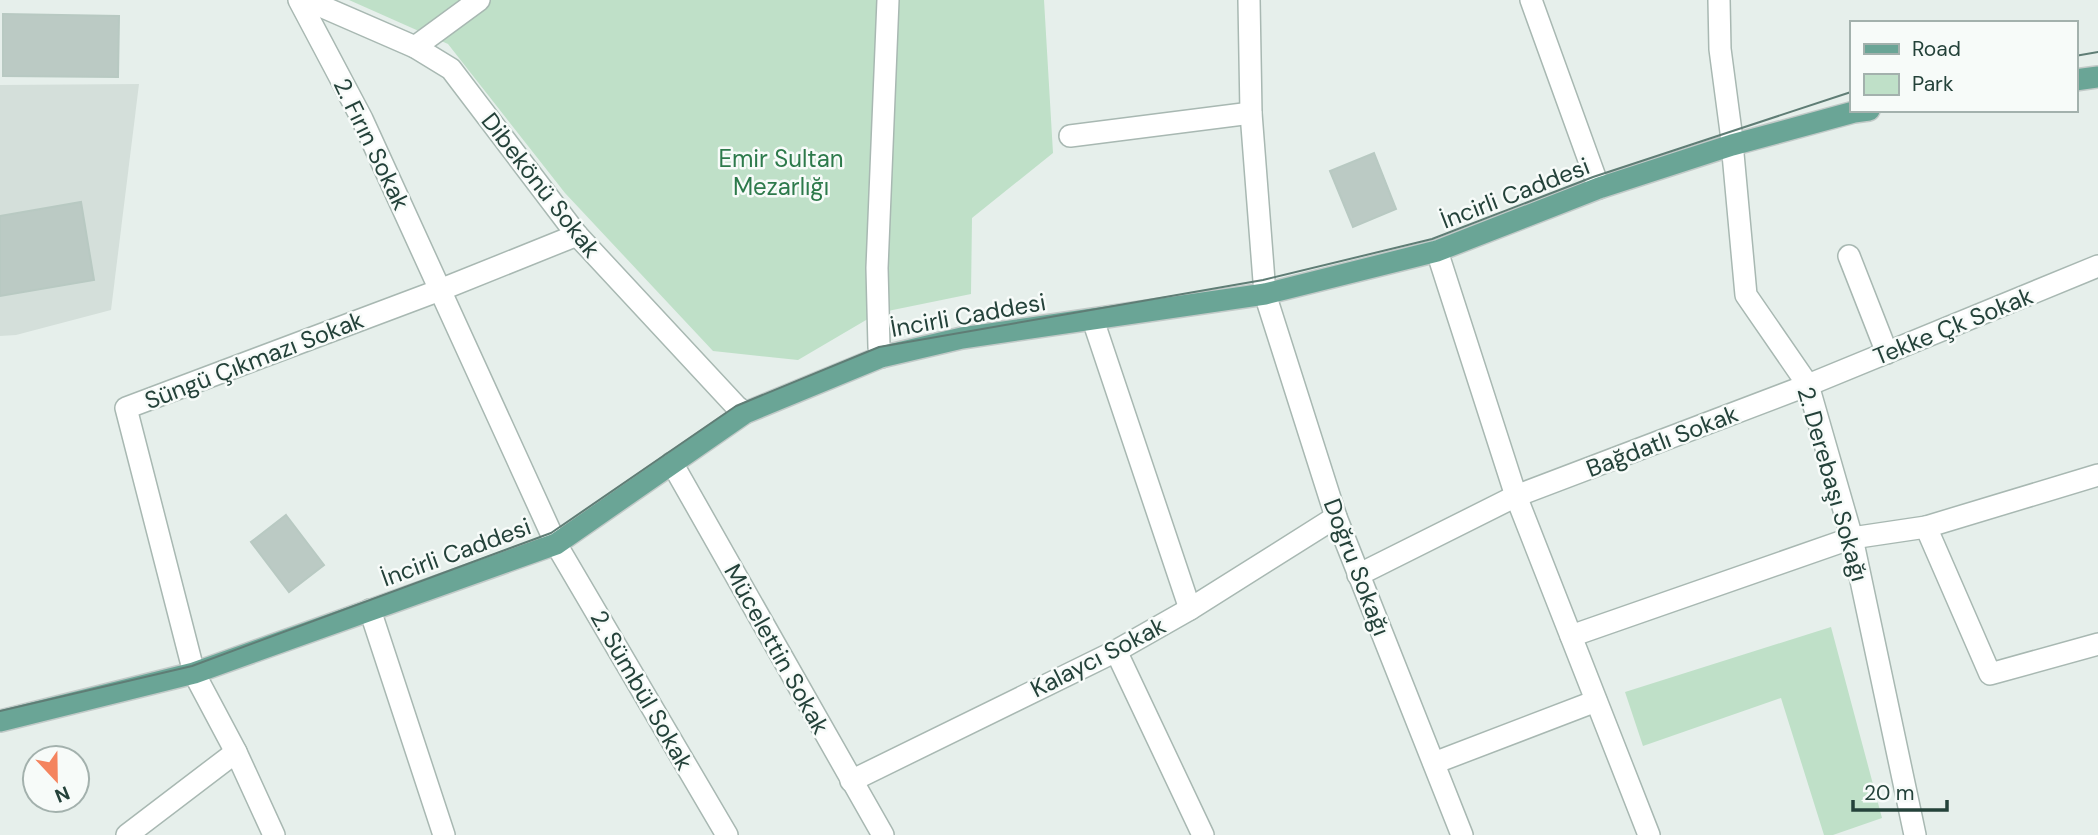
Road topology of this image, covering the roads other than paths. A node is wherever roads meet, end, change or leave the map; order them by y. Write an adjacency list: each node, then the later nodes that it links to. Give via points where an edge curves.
1 (299, 0): 20 (street, 2. Fırın Sokak, via 362,119)
2 (307, 0): 8 (street, Dibekönü Sokak)
3 (479, 0): 8 (street)
4 (888, 0): 24 (street, via 877,268)
5 (1249, 0): 12 (street, Doğru Sokağı)
6 (1531, 0): 15 (street)
7 (1719, 0): 14 (street, 2. Derebaşı Sokağı)
8 (415, 47): 16 (street, Dibekönü Sokak, via 451,69)
9 (2098, 77): 10 (main road)
10 (2077, 80)
11 (1854, 112): 14 (main road, İncirli Caddesi)
12 (1251, 113): 13 (street); 21 (street, Doğru Sokağı)
13 (1070, 136)
14 (1731, 145): 15 (main road, İncirli Caddesi); 25 (street, 2. Derebaşı Sokağı, via 1746,295)
15 (1599, 188): 17 (main road, İncirli Caddesi)
16 (577, 235): 20 (street); 26 (street, Dibekönü Sokak)
17 (1437, 251): 21 (main road, İncirli Caddesi); 29 (street)
18 (1849, 256): 23 (street)
19 (2098, 266): 23 (street, Tekke Çk Sokak)
20 (440, 290): 33 (street, 2. Fırın Sokak); 40 (street, Süngü Çıkmazı Sokak, via 126,408)
21 (1265, 294): 22 (main road, İncirli Caddesi); 30 (street, Doğru Sokağı)
22 (1093, 320): 24 (main road, İncirli Caddesi, via 962,338); 35 (street)
23 (1887, 352): 25 (street, Tekke Çk Sokak)
24 (881, 357): 26 (main road, İncirli Caddesi)
25 (1808, 385): 29 (street, Bağdatlı Sokak); 32 (street, 2. Derebaşı Sokağı)
26 (745, 413): 27 (main road, İncirli Caddesi)
27 (672, 463): 33 (main road, İncirli Caddesi); 45 (street, Mücelettin Sokak)
28 (2098, 475): 31 (street)
29 (1516, 496): 34 (street, Bağdatlı Sokak); 37 (street)
30 (1336, 517): 34 (street, Doğru Sokağı); 35 (street, Kalaycı Sokak)
31 (1926, 527): 32 (street); 38 (street, via 1990,674)
32 (1852, 538): 37 (street); 54 (street, 2. Derebaşı Sokağı)
33 (556, 544): 36 (main road, İncirli Caddesi); 49 (street, 2. Sümbül Sokak)
34 (1358, 575): 44 (street, Doğru Sokağı)
35 (1190, 609): 39 (street, Kalaycı Sokak)
36 (370, 610): 40 (main road, İncirli Caddesi); 48 (street)
37 (1571, 636): 41 (street)
38 (2098, 644)
39 (1116, 651): 45 (street, Kalaycı Sokak); 51 (street)
40 (194, 673): 42 (main road, İncirli Caddesi); 43 (street)
41 (1597, 701): 44 (street); 53 (street)
42 (0, 721)
43 (236, 752): 46 (street); 47 (street)
44 (1434, 763): 52 (street, Doğru Sokağı)
45 (851, 781): 50 (street, Mücelettin Sokak)
46 (127, 835)
47 (274, 835)
48 (444, 835)
49 (727, 835)
50 (883, 835)
51 (1203, 835)
52 (1462, 835)
53 (1649, 835)
54 (1915, 835)

